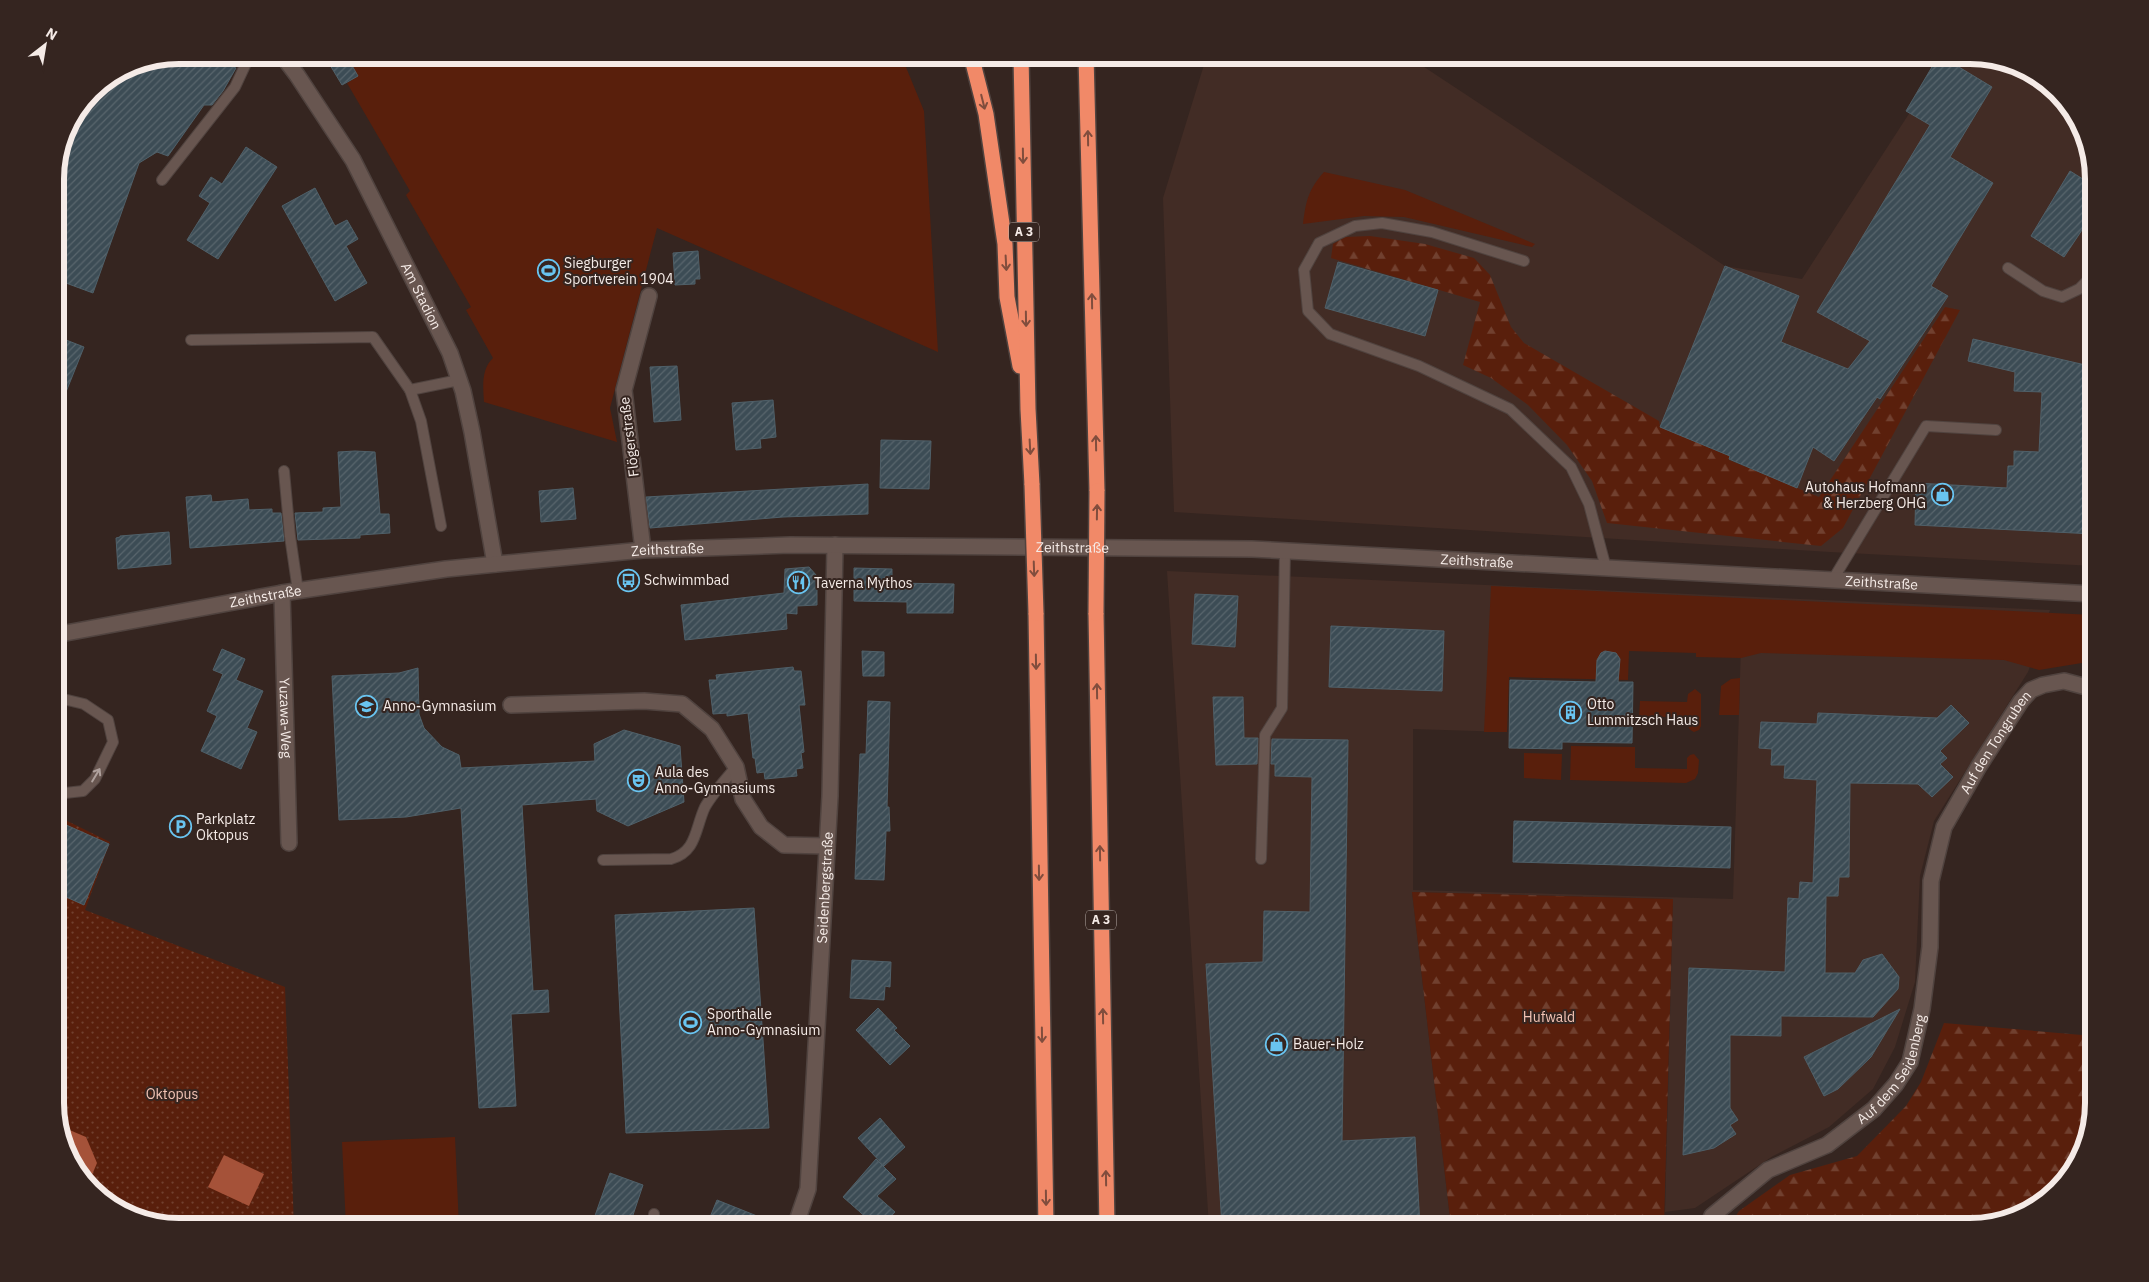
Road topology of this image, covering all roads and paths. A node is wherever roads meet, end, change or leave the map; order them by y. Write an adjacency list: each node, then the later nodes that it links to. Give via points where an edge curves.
1 (249, 64): 6 (lane)
2 (289, 64): 12 (street, Am Stadion, via 352,160 450,353)
3 (973, 64): 14 (highway, one-way to 14, via 986,114 1005,244 1007,297)
4 (1021, 64): 14 (highway, A 3, one-way to 14)
5 (1086, 64): 42 (highway, A 3, one-way to 5, bridge, via 1096,613 1097,491)
6 (162, 180)
7 (1524, 261): 22 (lane, via 1432,232 1382,223 1355,226 1320,243 1304,270 1308,311 1330,334 1419,366 1510,409 1571,467 1589,504)
8 (2008, 268): 9 (lane, via 2042,291 2062,297)
9 (2085, 283)
10 (649, 296): 19 (street, Flögerstraße, via 624,390)
11 (191, 340): 13 (lane, via 373,337)
12 (459, 380): 13 (lane); 21 (street, Am Stadion)
13 (410, 390): 17 (lane, via 421,421)
14 (1028, 409): 41 (highway, A 3, one-way to 41, bridge, via 1036,613)
15 (1996, 430): 23 (lane, via 1926,426)
16 (284, 471): 24 (lane)
17 (441, 526)
18 (835, 545): 19 (street, Zeithstraße); 20 (street, Zeithstraße); 35 (street, Seidenbergstraße)
19 (643, 550): 21 (street, Zeithstraße)
20 (1285, 551): 22 (street, Zeithstraße); 36 (lane, via 1282,708 1265,735)
21 (496, 564): 24 (street, Zeithstraße)
22 (1606, 568): 23 (street, Zeithstraße)
23 (1832, 581): 26 (street, Zeithstraße)
24 (298, 590): 25 (street, Zeithstraße)
25 (282, 593): 27 (street, Zeithstraße); 34 (street, Yuzawa-Weg)
26 (2085, 594)
27 (64, 633)
28 (2085, 687): 33 (street, Auf den Tongruben, via 2064,682 2031,690 1979,766)
29 (64, 699): 32 (lane, one-way to 29, via 83,791 95,779 113,742 108,720 84,704)
30 (510, 705): 31 (street, via 644,701 682,704 712,729)
31 (736, 767): 35 (street, via 743,799 761,827 784,845); 37 (lane, via 706,807 690,846 682,856)
32 (64, 793)
33 (1944, 827): 43 (street, Auf dem Seidenberg, via 1931,881 1930,948 1922,1009 1910,1062 1874,1109 1827,1145 1768,1170)
34 (289, 843)
35 (827, 846): 40 (street, Seidenbergstraße, via 808,1189)
36 (1261, 859)
37 (603, 860)
38 (654, 1214): 39 (lane)
39 (654, 1218)
40 (797, 1218)
41 (1046, 1218)
42 (1107, 1218)
43 (1711, 1218)

